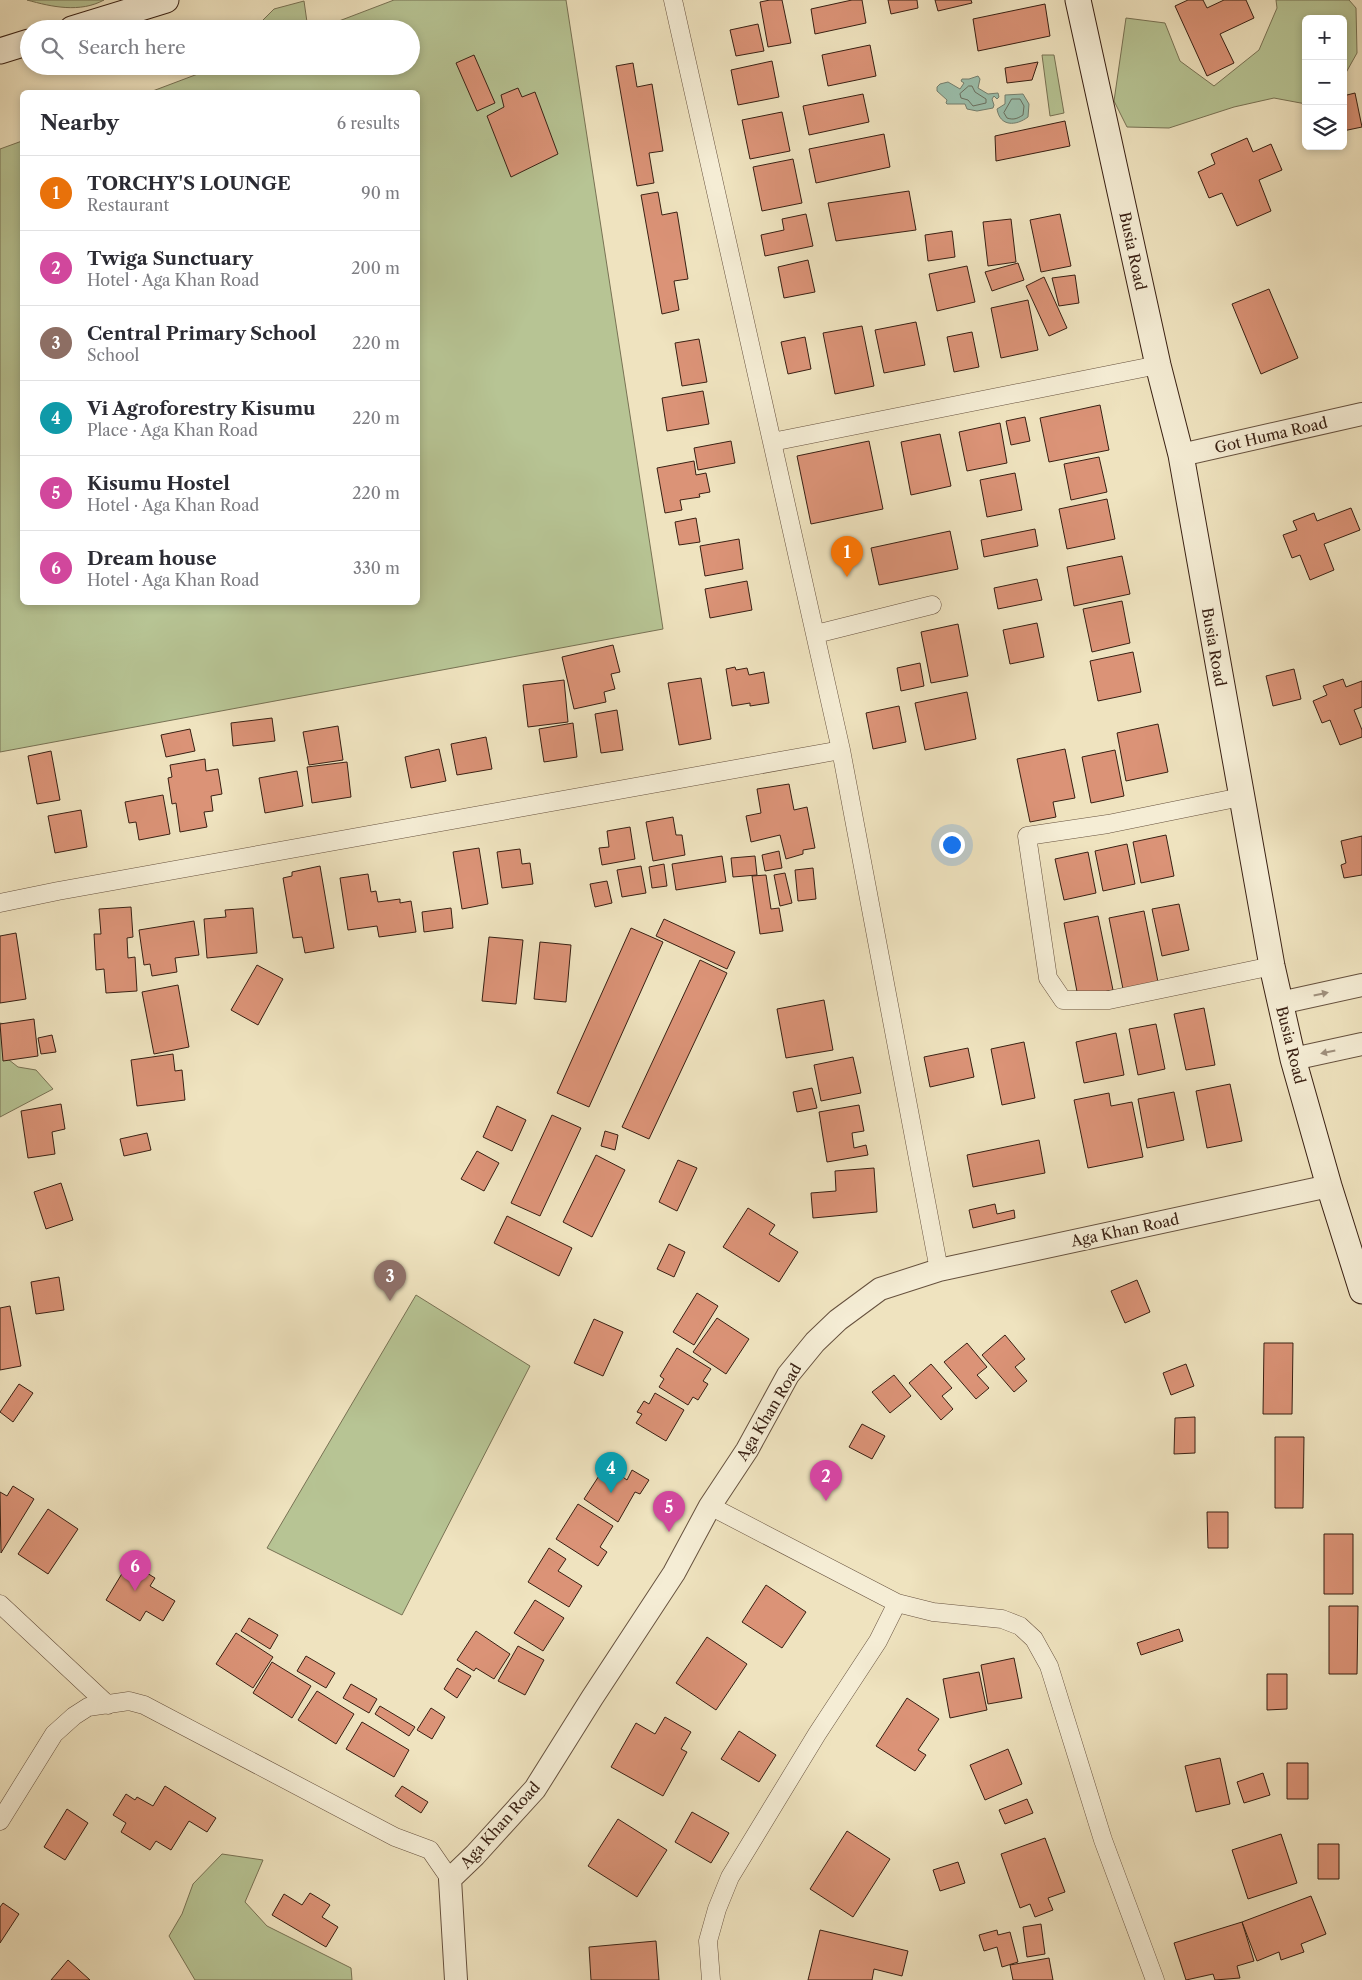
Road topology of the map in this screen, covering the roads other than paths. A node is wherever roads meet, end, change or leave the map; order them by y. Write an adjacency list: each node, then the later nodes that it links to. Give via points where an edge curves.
1 (166, 0): 4 (main road)
2 (673, 0): 9 (street)
3 (1078, 0): 7 (main road, Busia Road)
4 (101, 20)
5 (20, 45): 6 (main road)
6 (0, 51)
7 (1158, 365): 9 (street); 10 (main road, Busia Road)
8 (1362, 414): 10 (street, Got Huma Road)
9 (772, 442): 12 (street)
10 (1180, 456): 14 (main road, Busia Road)
11 (932, 605): 12 (street)
12 (816, 634): 13 (street)
13 (841, 750): 15 (street); 22 (street)
14 (1241, 797): 16 (main road, Busia Road); 16 (street, via 1108,824 1027,836 1048,978 1063,1000 1109,1000)
15 (0, 903)
16 (1272, 966): 18 (main road, Busia Road)
17 (1362, 985): 18 (street, one-way to 17)
18 (1280, 1003): 20 (main road, Busia Road)
19 (1362, 1044): 20 (street, one-way to 20)
20 (1293, 1059): 21 (main road, Busia Road)
21 (1329, 1186): 22 (street, Aga Khan Road); 23 (main road, Busia Road)
22 (939, 1270): 24 (street, Aga Khan Road, via 880,1289 838,1320 815,1342 788,1375 747,1450)
23 (1362, 1291)
24 (710, 1506): 25 (street); 29 (street, Aga Khan Road, via 674,1573 535,1789)
25 (897, 1603): 31 (street, via 878,1641 730,1877 708,1941); 32 (street, via 934,1612 1002,1620 1020,1626 1034,1639 1049,1666 1103,1840)
26 (0, 1604): 27 (street)
27 (108, 1705): 28 (street, Aga Khan Road, via 88,1707 54,1734); 29 (street, Aga Khan Road, via 129,1702 144,1705 395,1837 430,1850)
28 (0, 1821)
29 (450, 1879): 30 (street, Aga Khan Road)
30 (456, 1980)
31 (712, 1980)
32 (1155, 1980)

